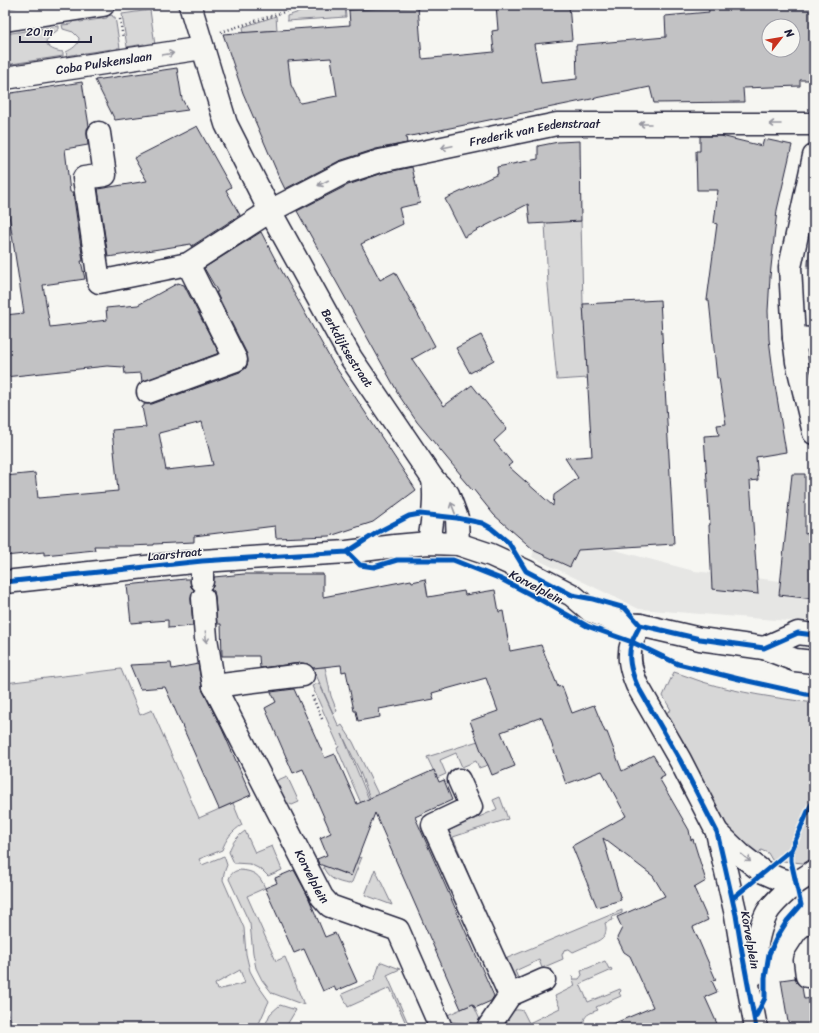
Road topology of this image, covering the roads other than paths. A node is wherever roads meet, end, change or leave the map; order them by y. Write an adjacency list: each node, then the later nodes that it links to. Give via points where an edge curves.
1 (190, 5): 4 (street, Berkdijksestraat)
2 (111, 9): 3 (street)
3 (5, 20)
4 (202, 44): 5 (street, Coba Pulskenslaan, one-way to 4, via 127,60); 9 (street, Berkdijksestraat, via 226,124)
5 (5, 78)
6 (814, 124): 9 (street, Frederik van Eedenstraat, one-way to 9, via 558,124 380,161 343,173)
7 (99, 133): 10 (street, via 105,175 84,178 99,282)
8 (814, 156): 11 (street, via 790,267)
9 (270, 211): 10 (street); 14 (street, Berkdijksestraat, via 351,358)
10 (188, 264): 12 (street, via 236,360)
11 (804, 338): 13 (street, via 797,362)
12 (148, 392)
13 (814, 433)
14 (433, 479): 15 (street, Berkdijksestraat, via 435,493); 16 (street, Berkdijksestraat, one-way to 14, via 457,518 448,494)
15 (429, 543): 16 (street, Laarstraat); 17 (street, Laarstraat, via 347,552)
16 (458, 544): 19 (street, Korvelplein, via 526,571 572,595 591,611 624,624)
17 (203, 580): 18 (street, Laarstraat); 24 (street, Korvelplein, one-way to 24, via 206,638)
18 (5, 582)
19 (640, 624): 21 (street, Korvelplein, via 700,639); 26 (street, Korvelplein, via 632,642 629,662 636,685 680,760)
20 (814, 635): 21 (street, via 798,633)
21 (764, 648): 22 (street, Korvelplein, via 795,660)
22 (814, 662)
23 (303, 675): 24 (street)
24 (214, 686): 34 (street, Korvelplein, via 322,897 330,906 398,930)
25 (459, 780): 32 (street, via 471,807 433,825)
26 (717, 832): 28 (street, Korvelplein, one-way to 28, via 763,872); 33 (street, Korvelplein, via 736,915)
27 (814, 872): 28 (street, Korvelplein)
28 (796, 883): 33 (street, Korvelplein, via 766,913 761,926 753,980)
29 (814, 946): 30 (street, via 805,960)
30 (807, 976)
31 (544, 980): 32 (street)
32 (510, 995): 35 (street)
33 (755, 1023)
34 (441, 1028)
35 (488, 1028)

